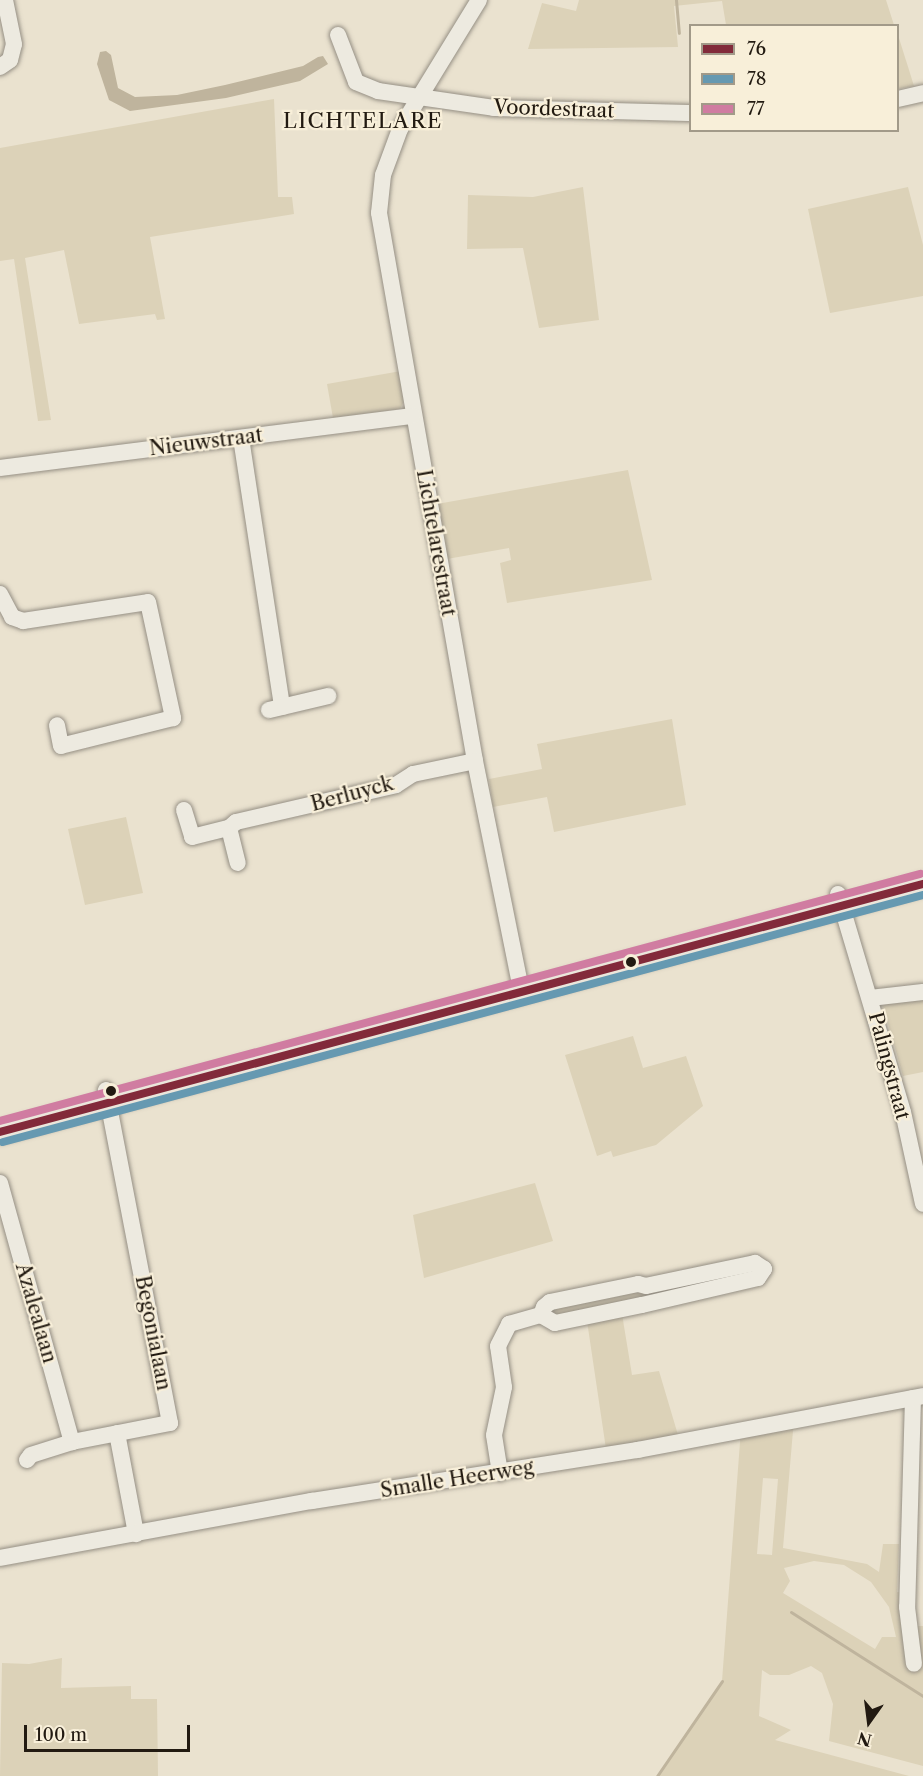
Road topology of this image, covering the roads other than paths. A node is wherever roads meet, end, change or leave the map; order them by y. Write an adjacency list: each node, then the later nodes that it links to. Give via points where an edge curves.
1 (479, 0): 6 (street, Lichtelarestraat)
2 (4, 10): 4 (street, via 14,44 10,60)
3 (338, 35): 6 (street, via 356,82 378,91)
4 (0, 67)
5 (923, 93): 7 (street)
6 (418, 98): 8 (street, Voordestraat, via 494,108); 9 (street, Lichtelarestraat, via 400,129 379,193 387,267)
7 (899, 99)
8 (689, 113)
9 (413, 417): 10 (street, Nieuwstraat); 15 (street, Lichtelarestraat)
10 (241, 438): 11 (street, Nieuwstraat); 13 (street, via 276,709)
11 (0, 468)
12 (0, 594): 14 (street, via 12,617 23,621 148,603 173,718 61,746)
13 (328, 696)
14 (57, 725)
15 (475, 761): 17 (street, Berluyck, via 412,774 396,786 236,822); 22 (street, Lichtelarestraat)
16 (184, 810): 17 (street, Berluyck, via 192,837)
17 (229, 828): 18 (street)
18 (238, 863)
19 (923, 872): 21 (main road)
20 (923, 884): 21 (main road)
21 (839, 900): 22 (main road); 24 (street, Palingstraat)
22 (521, 988): 25 (main road)
23 (923, 992): 24 (street, Palingstraat)
24 (870, 998): 29 (street, Palingstraat, via 903,1112)
25 (108, 1097): 26 (main road); 27 (main road); 32 (street, Begonialaan, via 170,1423)
26 (0, 1119)
27 (0, 1132)
28 (0, 1183): 33 (street, Azalealaan)
29 (923, 1204)
30 (647, 1293): 30 (street, via 758,1278 764,1269 755,1263); 35 (street, via 555,1323 542,1315 514,1321 500,1335 504,1387 494,1435)
31 (918, 1397): 35 (street, Smalle Heerweg); 38 (street, Smalle Heerweg, via 907,1607)
32 (117, 1433): 33 (street); 36 (street)
33 (72, 1442): 34 (street, via 31,1455)
34 (27, 1460)
35 (500, 1473): 36 (street, Smalle Heerweg, via 312,1501)
36 (136, 1534): 37 (street, Smalle Heerweg)
37 (0, 1558)
38 (914, 1664)

